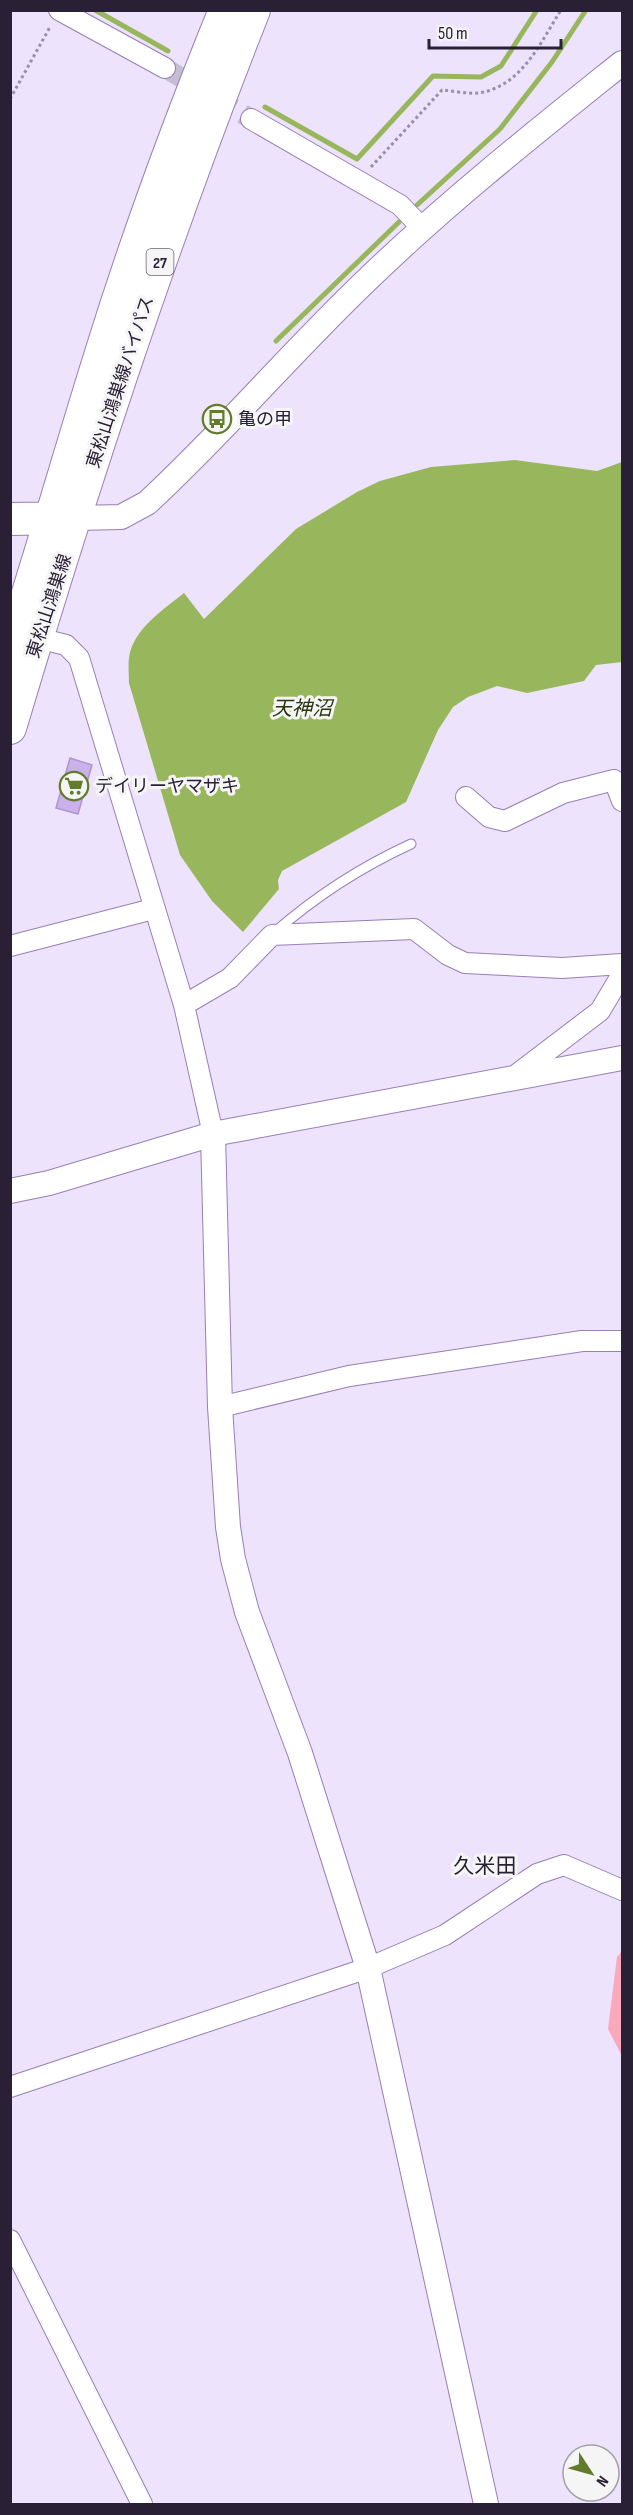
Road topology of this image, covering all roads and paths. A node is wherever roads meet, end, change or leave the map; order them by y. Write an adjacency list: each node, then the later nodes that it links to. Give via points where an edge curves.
1 (225, 10): 11 (main road, 東松山鴻巣線バイパス / 27, via 157,186 101,353)
2 (254, 10): 11 (main road, 東松山鴻巣線バイパス / 27)
3 (561, 10): 9 (path, via 525,67 508,83 479,93 442,90)
4 (56, 15): 6 (street); 7 (path)
5 (622, 63): 10 (street)
6 (165, 68)
7 (10, 99)
8 (251, 119): 9 (street)
9 (358, 182): 10 (street, via 400,206)
10 (422, 228): 11 (street, via 147,503 121,517)
11 (64, 518): 12 (main road); 13 (main road, 東松山鴻巣線 / 27)
12 (10, 519)
13 (25, 644): 14 (main road, 東松山鴻巣線 / 27); 18 (street, via 66,645 79,658)
14 (10, 728)
15 (465, 797): 16 (street, via 489,817 505,821 563,793 614,780)
16 (622, 801)
17 (411, 844): 19 (lane, via 371,862 304,906)
18 (153, 909): 20 (street); 23 (street)
19 (272, 935): 21 (street, via 414,929 465,963 562,968); 23 (street, via 230,978)
20 (10, 946)
21 (622, 964)
22 (622, 974): 25 (street, via 600,1011)
23 (184, 1005): 26 (street)
24 (622, 1058): 25 (street)
25 (508, 1081): 26 (street)
26 (213, 1134): 27 (street); 29 (street)
27 (10, 1191)
28 (622, 1341): 29 (street, via 582,1341 349,1376)
29 (220, 1407): 31 (street, via 228,1527 244,1602 300,1753)
30 (622, 1890): 31 (street, via 564,1865 537,1874 445,1935)
31 (368, 1968): 32 (street); 35 (street)
32 (10, 2087)
33 (10, 2240): 34 (street)
34 (142, 2505)
35 (486, 2505)

